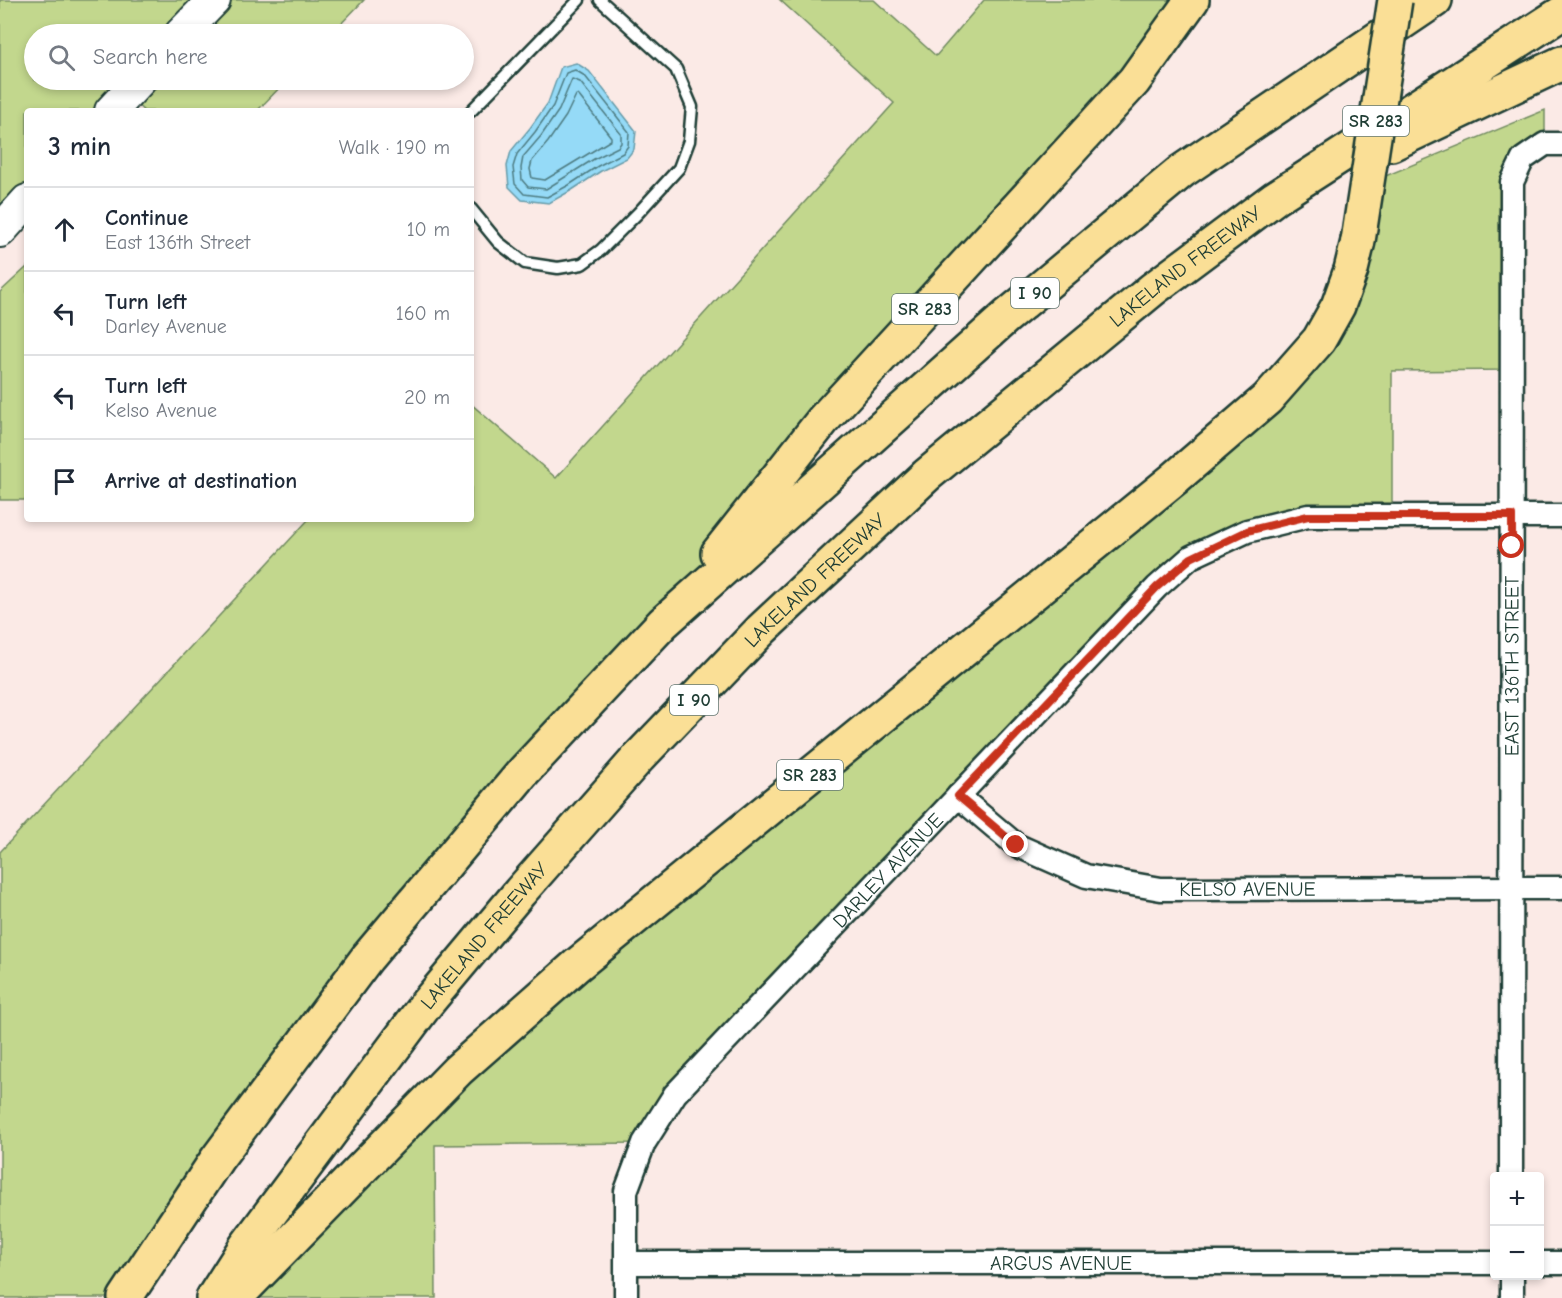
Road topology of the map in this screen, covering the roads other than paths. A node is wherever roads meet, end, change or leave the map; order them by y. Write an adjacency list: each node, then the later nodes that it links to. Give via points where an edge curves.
1 (214, 0): 8 (street)
2 (579, 0): 12 (lane)
3 (600, 0): 16 (lane, via 676,69 692,107 689,141 679,168 601,250 582,264 558,268 525,263 498,242)
4 (1192, 0): 20 (highway, SR 283, via 1134,81 823,420)
5 (1395, 0): 32 (highway, SR 283, bridge, via 1351,270 1338,306 1319,340 1267,399 534,1003 458,1070)
6 (1435, 0): 20 (highway, I 90, via 1182,171 1007,316)
7 (1562, 13): 14 (highway, LAKELAND FREEWAY / I 90)
8 (191, 24)
9 (1562, 63): 14 (highway)
10 (131, 90): 11 (street)
11 (114, 108)
12 (474, 108)
13 (1562, 144): 18 (street, EAST 136TH STREET, via 1545,144 1523,159 1512,182)
14 (1275, 198): 31 (highway, LAKELAND FREEWAY / I 90, via 1153,289 927,475 762,629 639,757 427,1003 246,1246)
15 (24, 204): 17 (street)
16 (474, 213)
17 (0, 231)
18 (1512, 516): 19 (street, DARLEY AVENUE); 21 (street, DARLEY AVENUE, via 1308,516 1247,531 1191,558 1157,587); 22 (street, EAST 136TH STREET)
19 (1562, 516)
20 (663, 622): 30 (highway, I 90, via 524,771 367,958 217,1159)
21 (958, 796): 22 (street, KELSO AVENUE, via 1016,845 1086,876 1161,889); 25 (street, DARLEY AVENUE, via 675,1094 644,1143 626,1191)
22 (1511, 888): 23 (street, KELSO AVENUE); 24 (street, EAST 136TH STREET)
23 (1562, 888)
24 (1512, 1172)
25 (627, 1263): 26 (street, ARGUS AVENUE); 33 (street, DARLEY AVENUE)
26 (1490, 1263)
27 (1544, 1263): 28 (street)
28 (1562, 1263)
29 (1512, 1280): 34 (street)
30 (125, 1298)
31 (213, 1298)
32 (235, 1298)
33 (626, 1298)
34 (1512, 1298)

